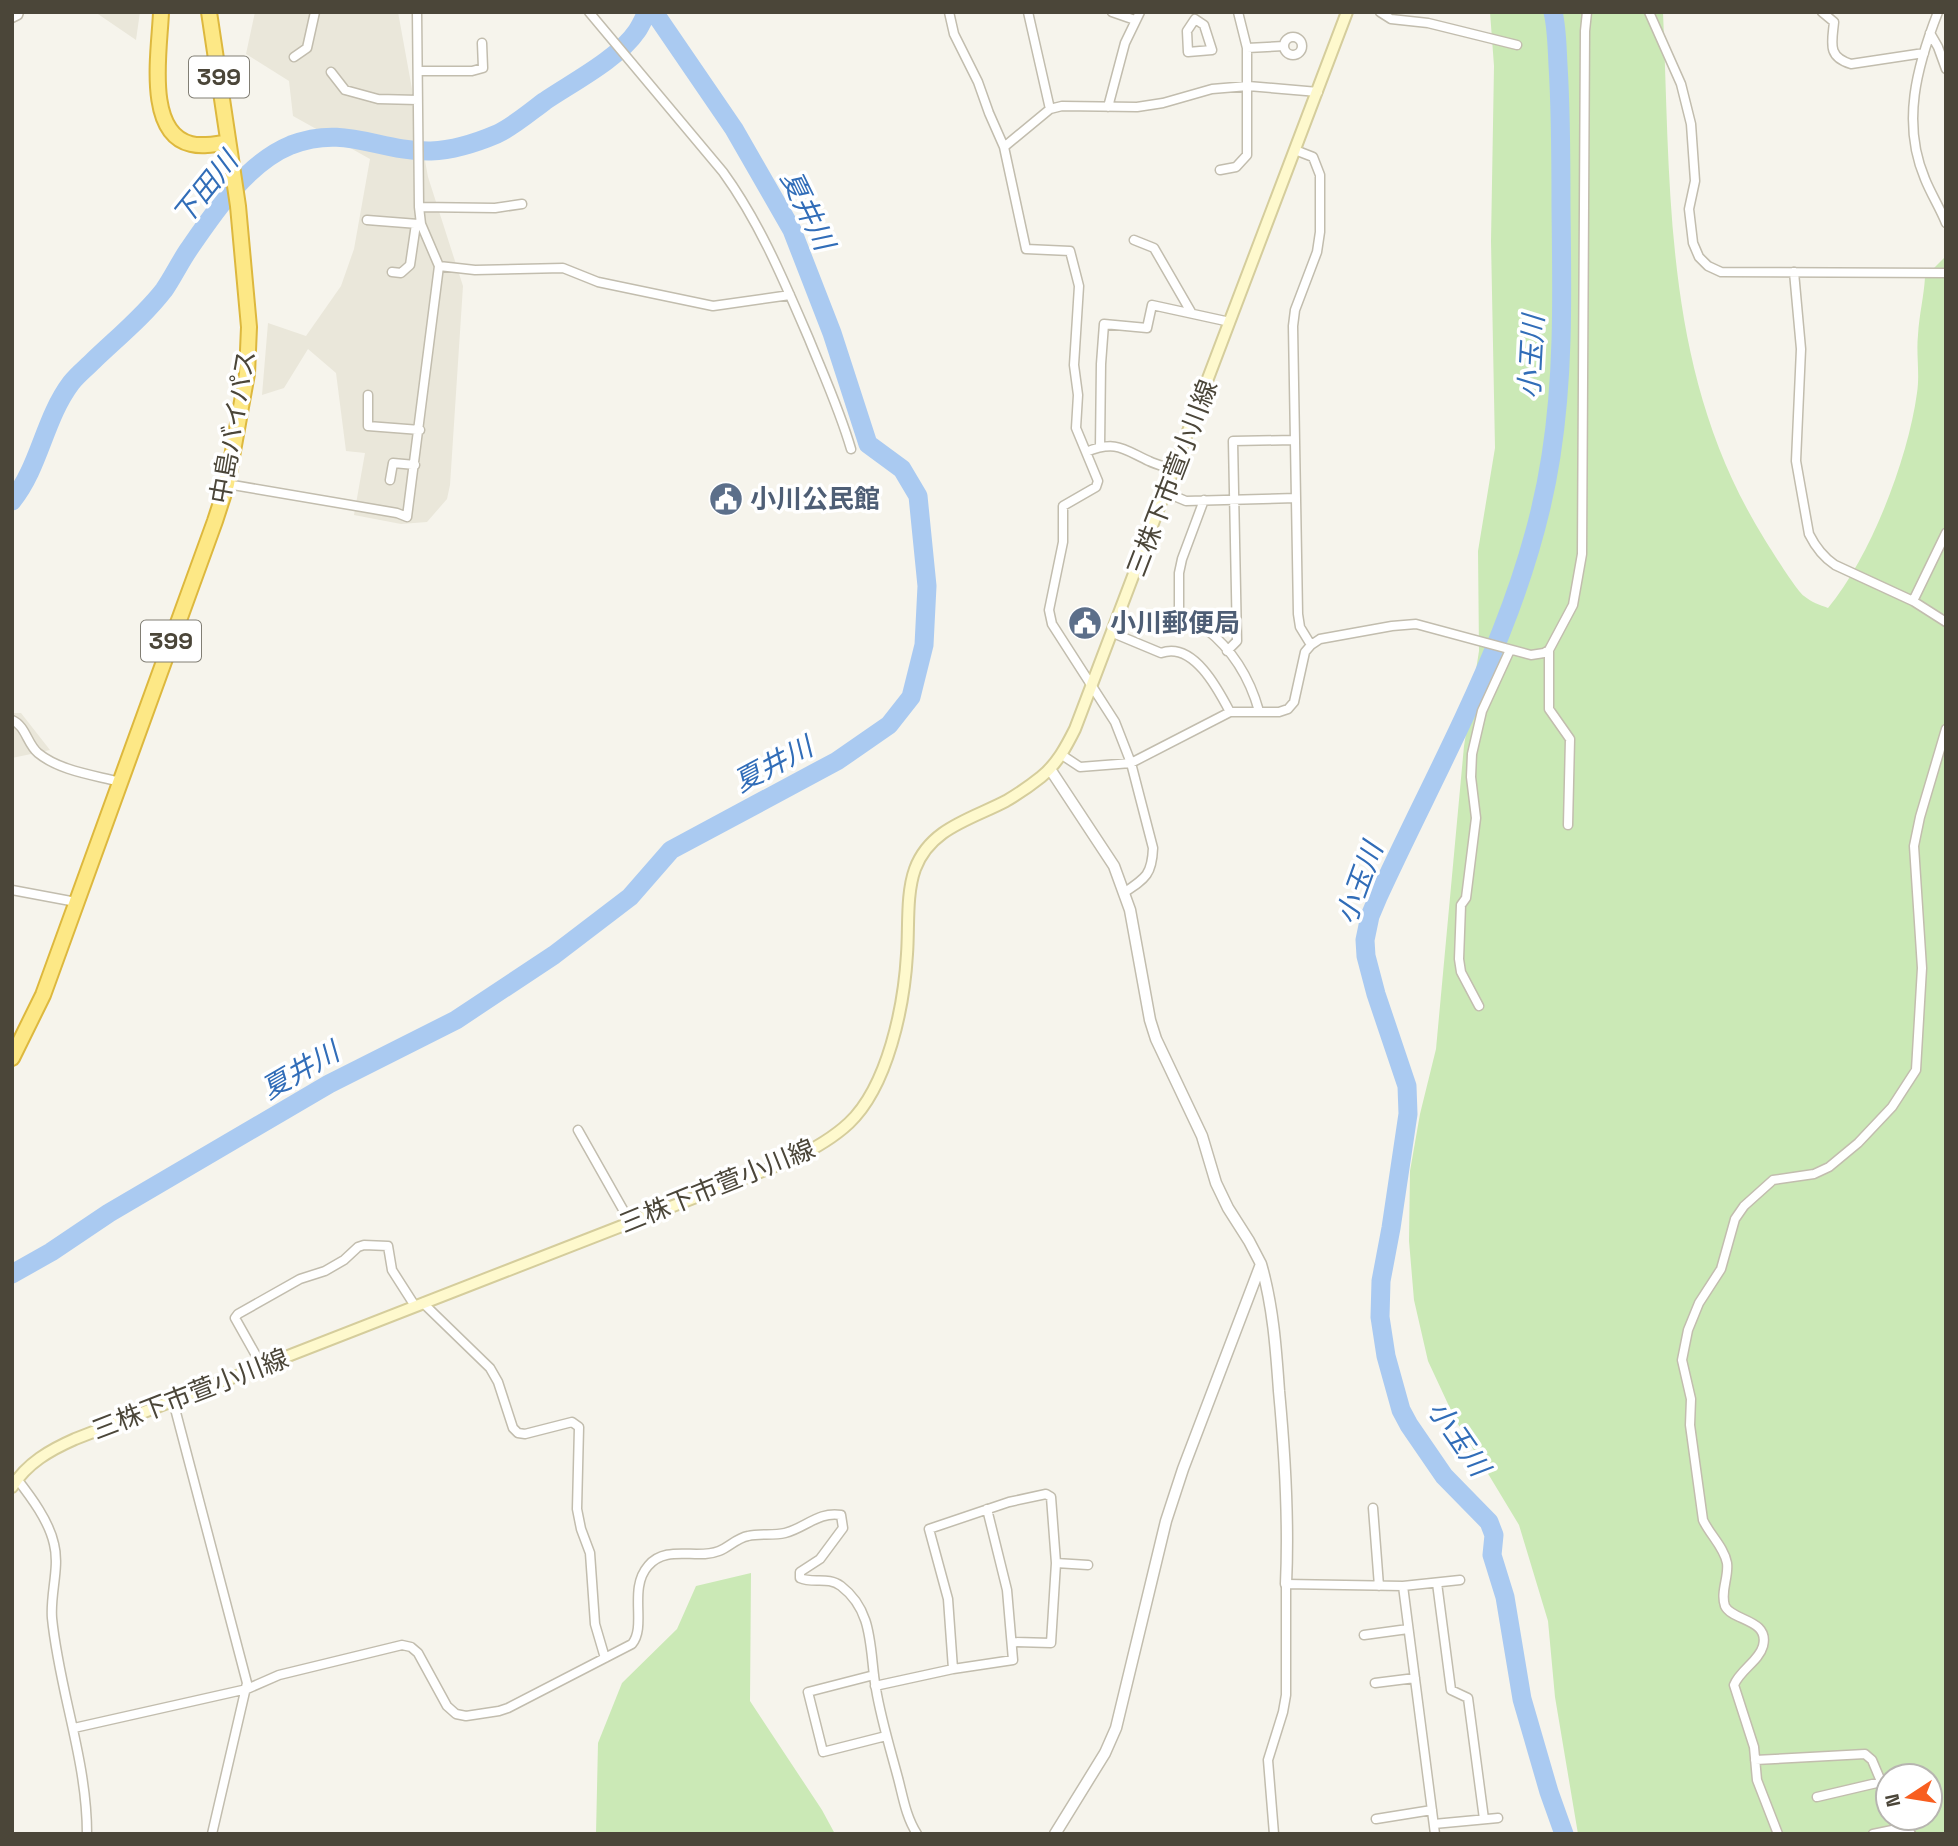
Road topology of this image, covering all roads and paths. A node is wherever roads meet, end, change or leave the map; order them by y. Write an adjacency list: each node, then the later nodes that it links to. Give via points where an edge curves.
1 (19, 12): 18 (street)
2 (162, 12): 34 (highway, 399, via 159,99 163,119 174,135 189,144)
3 (209, 12): 34 (highway, 中島バイパス / 399)
4 (315, 12): 25 (street, via 307,48)
5 (417, 12): 27 (street)
6 (589, 12): 48 (street, via 741,197)
7 (949, 12): 35 (street, via 954,34)
8 (1028, 12): 33 (street)
9 (1112, 12): 17 (street)
10 (1238, 12): 23 (street)
11 (1347, 12): 30 (main road, 三株下市萱小川線)
12 (1380, 12): 21 (street, via 1400,21)
13 (1587, 12): 71 (street, via 1582,554 1573,605)
14 (1649, 12): 46 (street, via 1681,84 1691,124 1695,181 1689,209 1699,257 1721,272)
15 (1822, 12): 24 (street, via 1834,22 1834,54 1840,61 1851,64)
16 (1938, 12): 19 (street)
17 (1137, 16): 32 (street)
18 (12, 18)
19 (1930, 33): 24 (street); 26 (street)
20 (482, 43): 27 (street, via 483,68)
21 (1517, 45)
22 (1284, 46): 23 (street)
23 (1247, 48): 29 (street)
24 (1924, 53): 41 (street, via 1912,110 1918,160)
25 (293, 57)
26 (1946, 69)
27 (418, 71): 31 (street)
28 (331, 72): 31 (street, via 345,90 379,99)
29 (1248, 86): 30 (street); 32 (street, via 1212,89 1137,107); 37 (street, via 1247,155 1236,167)
30 (1318, 92): 36 (main road, 三株下市萱小川線)
31 (418, 100): 39 (street)
32 (1108, 107): 33 (street)
33 (1050, 109): 35 (street)
34 (229, 142): 60 (highway, 中島バイパス / 399, via 249,327 247,374)
35 (1004, 147): 56 (street, via 1026,249 1070,251 1079,286 1076,428)
36 (1295, 150): 50 (main road, 三株下市萱小川線); 53 (street, via 1313,157 1319,167 1320,232 1295,310)
37 (1220, 170)
38 (522, 204): 39 (street)
39 (419, 207): 42 (street)
40 (367, 220): 42 (street)
41 (1946, 221)
42 (418, 224): 44 (street); 45 (street, via 410,265 401,273)
43 (1134, 240): 49 (street, via 1154,248)
44 (439, 266): 48 (street, via 563,268 598,282 713,306); 52 (street)
45 (392, 272)
46 (1794, 272): 47 (street); 66 (street, via 1801,349 1796,461 1809,534 1826,560)
47 (1946, 273)
48 (790, 295): 55 (street, via 843,420)
49 (1191, 312): 50 (street); 54 (street, via 1152,305 1147,328 1104,324)
50 (1230, 322): 58 (main road, 三株下市萱小川線)
51 (368, 395): 52 (street, via 368,426)
52 (420, 430): 57 (street)
53 (1295, 440): 62 (street); 64 (street, via 1233,441)
54 (1100, 447): 56 (street); 58 (street, via 1118,447)
55 (851, 450)
56 (1087, 452): 73 (street, via 1098,481 1096,487 1063,506 1063,542 1049,610 1052,624)
57 (415, 465): 59 (street, via 393,463); 60 (street, via 407,517)
58 (1175, 470): 61 (main road, 三株下市萱小川線)
59 (390, 480)
60 (227, 484): 81 (highway, 中島バイパス / 399)
61 (1167, 493): 63 (street, via 1186,501); 68 (main road, 三株下市萱小川線)
62 (1296, 498): 64 (street); 69 (street, via 1298,614)
63 (1204, 500): 64 (street); 72 (street, via 1182,559 1179,611)
64 (1234, 500): 72 (street, via 1237,641)
65 (1946, 533): 66 (street)
66 (1913, 601): 67 (street)
67 (1946, 622)
68 (1113, 633): 73 (main road, 三株下市萱小川線); 75 (street, via 1161,653 1184,653 1208,677)
69 (1311, 645): 70 (street, via 1320,639 1416,624); 74 (street, via 1301,661 1294,702 1279,712)
70 (1508, 650): 71 (street, via 1531,655); 86 (street, via 1482,711 1472,754 1476,818 1466,898 1461,905 1459,959)
71 (1549, 650): 82 (street, via 1549,709 1570,739)
72 (1227, 651): 74 (street, via 1240,664)
73 (1093, 688): 78 (main road, 三株下市萱小川線); 79 (street, via 1115,723)
74 (1259, 711): 75 (street)
75 (1230, 712): 79 (street)
76 (12, 720): 81 (street, via 34,749 50,761)
77 (1946, 729): 116 (street, via 1914,846 1922,968 1916,1070 1892,1107 1829,1167 1773,1180 1744,1206 1735,1220 1721,1269 1688,1330 1682,1360 1691,1399 1703,1520 1726,1560 1725,1605 1730,1613 1750,1620 1763,1638 1763,1648 1734,1685)
78 (1062, 755): 79 (street, via 1080,767); 80 (main road, 三株下市萱小川線)
79 (1131, 763): 84 (street, via 1153,862 1150,872)
80 (1051, 769): 84 (street, via 1114,866); 89 (main road, 三株下市萱小川線, via 1007,800 942,833 924,850 914,870 897,1018 883,1069 850,1122 820,1146 791,1160)
81 (120, 782): 85 (highway, 中島バイパス / 399)
82 (1568, 825)
83 (12, 890): 85 (street)
84 (1125, 892): 90 (street, via 1158,1046 1202,1136 1216,1183)
85 (76, 902): 87 (highway, 中島バイパス / 399, via 43,995)
86 (1479, 1006)
87 (14, 1050)
88 (578, 1130): 89 (street)
89 (630, 1222): 91 (main road, 三株下市萱小川線)
90 (1261, 1264): 101 (street, via 1270,1295 1281,1414); 129 (street, via 1178,1482 1115,1728 1105,1753)
91 (419, 1304): 92 (main road, 三株下市萱小川線); 92 (street, via 393,1270 387,1246 365,1245 325,1271 300,1279 238,1314 235,1318); 107 (street, via 490,1368 518,1433 572,1422 579,1427 578,1509 590,1553 593,1612)
92 (262, 1366): 93 (main road, 三株下市萱小川線)
93 (173, 1401): 94 (main road, 三株下市萱小川線, via 50,1451); 113 (street)
94 (15, 1483): 114 (street, via 51,1532 55,1562 52,1619)
95 (1373, 1508): 102 (street)
96 (987, 1509): 97 (street, via 1046,1494 1051,1497); 106 (street, via 1007,1590); 108 (street, via 929,1529 948,1599)
97 (1056, 1563): 98 (street); 106 (street, via 1051,1643)
98 (1088, 1565)
99 (1460, 1580): 100 (street)
100 (1437, 1583): 103 (street); 123 (street, via 1451,1690 1468,1698)
101 (1286, 1584): 102 (street); 130 (street, via 1286,1695 1268,1760)
102 (1379, 1586): 103 (street)
103 (1402, 1586): 104 (street)
104 (1408, 1629): 105 (street); 110 (street)
105 (1364, 1634)
106 (1012, 1642): 108 (street, via 1013,1660)
107 (605, 1658): 109 (street, via 635,1641 640,1581 659,1558 720,1551 747,1536 784,1533 833,1514 841,1515 843,1528 820,1559 800,1572 800,1578 827,1579 854,1598 864,1612 872,1639); 113 (street, via 499,1712 466,1716 447,1706 418,1653 402,1645 279,1675)
108 (953, 1669): 112 (street)
109 (874, 1675): 112 (street); 115 (street, via 808,1692 823,1752)
110 (1415, 1678): 111 (street); 120 (street)
111 (1375, 1683)
112 (875, 1686): 115 (street)
113 (247, 1689): 114 (street); 127 (street)
114 (80, 1726): 126 (street)
115 (886, 1736): 128 (street)
116 (1755, 1760): 117 (street, via 1865,1754); 132 (street, via 1757,1780)
117 (1874, 1765)
118 (1874, 1784): 119 (street)
119 (1817, 1797)
120 (1432, 1811): 122 (street); 124 (street)
121 (1498, 1818): 123 (street)
122 (1376, 1819)
123 (1484, 1819): 124 (street)
124 (1434, 1824): 131 (street)
125 (1891, 1832): 133 (street)
126 (87, 1834)
127 (212, 1834)
128 (917, 1834)
129 (1055, 1834)
130 (1274, 1834)
131 (1435, 1834)
132 (1778, 1834)
133 (1873, 1834)

